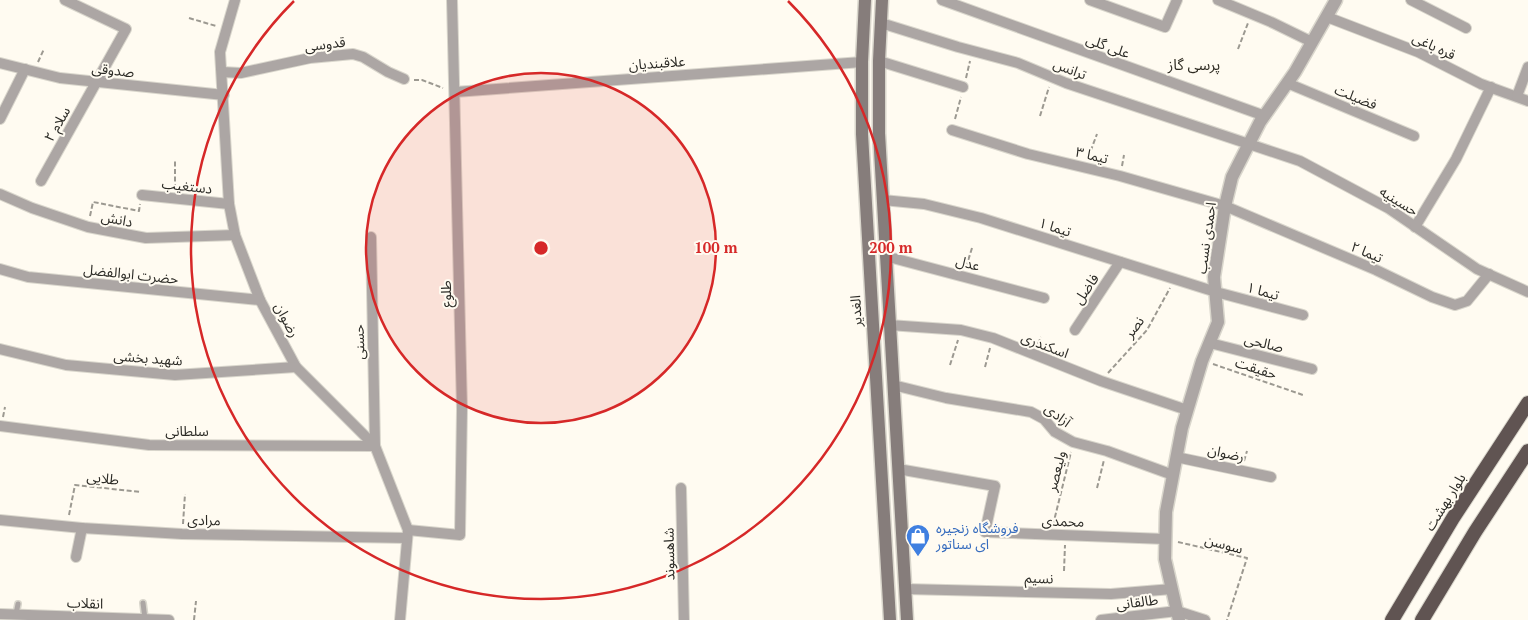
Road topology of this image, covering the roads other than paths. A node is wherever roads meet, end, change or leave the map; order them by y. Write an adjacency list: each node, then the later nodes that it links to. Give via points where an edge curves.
1 (65, 0): 23 (street, سلام ۲, via 126,29)
2 (235, 0): 21 (street, رضوان, via 220,52)
3 (452, 0): 27 (street, طلوع)
4 (865, 0): 18 (main road, الغدیر)
5 (882, 0): 13 (main road)
6 (942, 0): 31 (street, علی گلی)
7 (1090, 0): 8 (street, via 1165,27)
8 (1177, 0)
9 (1218, 0): 15 (street)
10 (1336, 0): 12 (street, احمدی نسب)
11 (1411, 0): 14 (street)
12 (1327, 17): 15 (street, احمدی نسب); 26 (street, قره باغی, via 1418,52)
13 (881, 23): 16 (main road); 35 (street, ترانس, via 1018,63)
14 (1466, 28)
15 (1312, 42): 24 (street, احمدی نسب)
16 (879, 61): 18 (main road); 25 (street); 39 (main road)
17 (0, 62): 20 (street, صدوقی)
18 (862, 62): 27 (street, علاقبندیان); 86 (main road, الغدیر, via 862,134)
19 (1528, 67): 29 (street)
20 (30, 70): 23 (street, صدوقی, via 60,78); 32 (street)
21 (222, 72): 22 (street, قدوسی, via 241,73 310,58 354,54); 28 (street, رضوان)
22 (404, 79)
23 (98, 82): 28 (street, صدوقی); 36 (street, سلام ۲)
24 (1287, 84): 31 (street, احمدی نسب); 34 (street, فضیلت)
25 (963, 87)
26 (1492, 87): 29 (street, قره باغی); 42 (street, via 1456,159)
27 (454, 92): 73 (street, طلوع, via 462,409 460,535)
28 (224, 95): 40 (street, رضوان)
29 (1517, 96): 30 (street, قره باغی)
30 (1528, 101)
31 (1265, 116): 35 (street, احمدی نسب)
32 (0, 119)
33 (952, 130): 41 (street, تیما ۳, via 1028,154)
34 (1414, 136)
35 (1249, 143): 41 (street, احمدی نسب, via 1232,177); 42 (street, حسینیه, via 1300,162 1388,208)
36 (41, 181)
37 (0, 194): 43 (street, دانش, via 88,227 146,238)
38 (142, 195): 40 (street, دستغیب)
39 (882, 200): 45 (main road); 46 (street, تیما ۱, via 924,204 981,218)
40 (229, 204): 43 (street, رضوان)
41 (1225, 206): 48 (street, تیما ۲, via 1455,305 1467,301); 49 (street, احمدی نسب, via 1214,277)
42 (1415, 227): 48 (street, حسینیه)
43 (235, 235): 52 (street, رضوان)
44 (371, 237): 64 (street, حسنی)
45 (886, 256): 51 (street, عدل); 54 (main road)
46 (1120, 262): 49 (street, تیما ۱); 55 (street, فاضل)
47 (0, 269): 52 (street, حضرت ابوالفضل, via 28,277)
48 (1489, 274): 50 (street, حسینیه)
49 (1216, 292): 53 (street, ۱ تیما); 56 (street, احمدی نسب, via 1218,322)
50 (1528, 292)
51 (1044, 298)
52 (260, 300): 58 (street, رضوان)
53 (1303, 315)
54 (889, 325): 60 (main road); 62 (street, اسکندری, via 961,330 993,338 1101,381)
55 (1075, 330)
56 (1210, 343): 59 (street, صالحی); 62 (street, احمدی نسب)
57 (0, 349): 58 (street, شهید بخشی, via 66,365 175,375)
58 (296, 368): 64 (street, رضوان)
59 (1312, 369)
60 (893, 385): 67 (main road); 68 (street, آزادی, via 946,398 1031,412 1073,442 1107,450)
61 (1528, 403): 90 (highway, بلوار بهشت)
62 (1187, 410): 66 (street, احمدی نسب)
63 (0, 426): 64 (street, سلطانی, via 149,445)
64 (374, 446): 73 (street, رضوان)
65 (1528, 451): 91 (highway)
66 (1176, 457): 68 (street, احمدی نسب); 69 (street, رضوان)
67 (898, 468): 74 (street, محمدی, via 995,486 985,532); 76 (main road)
68 (1173, 475): 74 (street, احمدی نسب)
69 (1271, 477)
70 (681, 488): 85 (street, شاهسوند)
71 (0, 520): 72 (street, مرادی)
72 (82, 528): 73 (street, مرادی, via 182,534); 75 (street)
73 (408, 534): 84 (street, رضوان)
74 (1165, 539): 77 (street, احمدی نسب, via 1165,559)
75 (76, 558)
76 (905, 589): 77 (street, نسیم, via 1110,594); 87 (main road)
77 (1172, 589): 80 (street, احمدی نسب)
78 (143, 603): 82 (lane)
79 (0, 614): 81 (street, انقلاب, via 17,609)
80 (1178, 616): 88 (street, طالقانی); 89 (street)
81 (105, 619): 82 (street, انقلاب)
82 (145, 619): 83 (street, انقلاب)
83 (169, 620)
84 (400, 620)
85 (684, 620)
86 (890, 620)
87 (907, 620)
88 (1101, 620)
89 (1205, 620)
90 (1392, 620)
91 (1422, 620)

